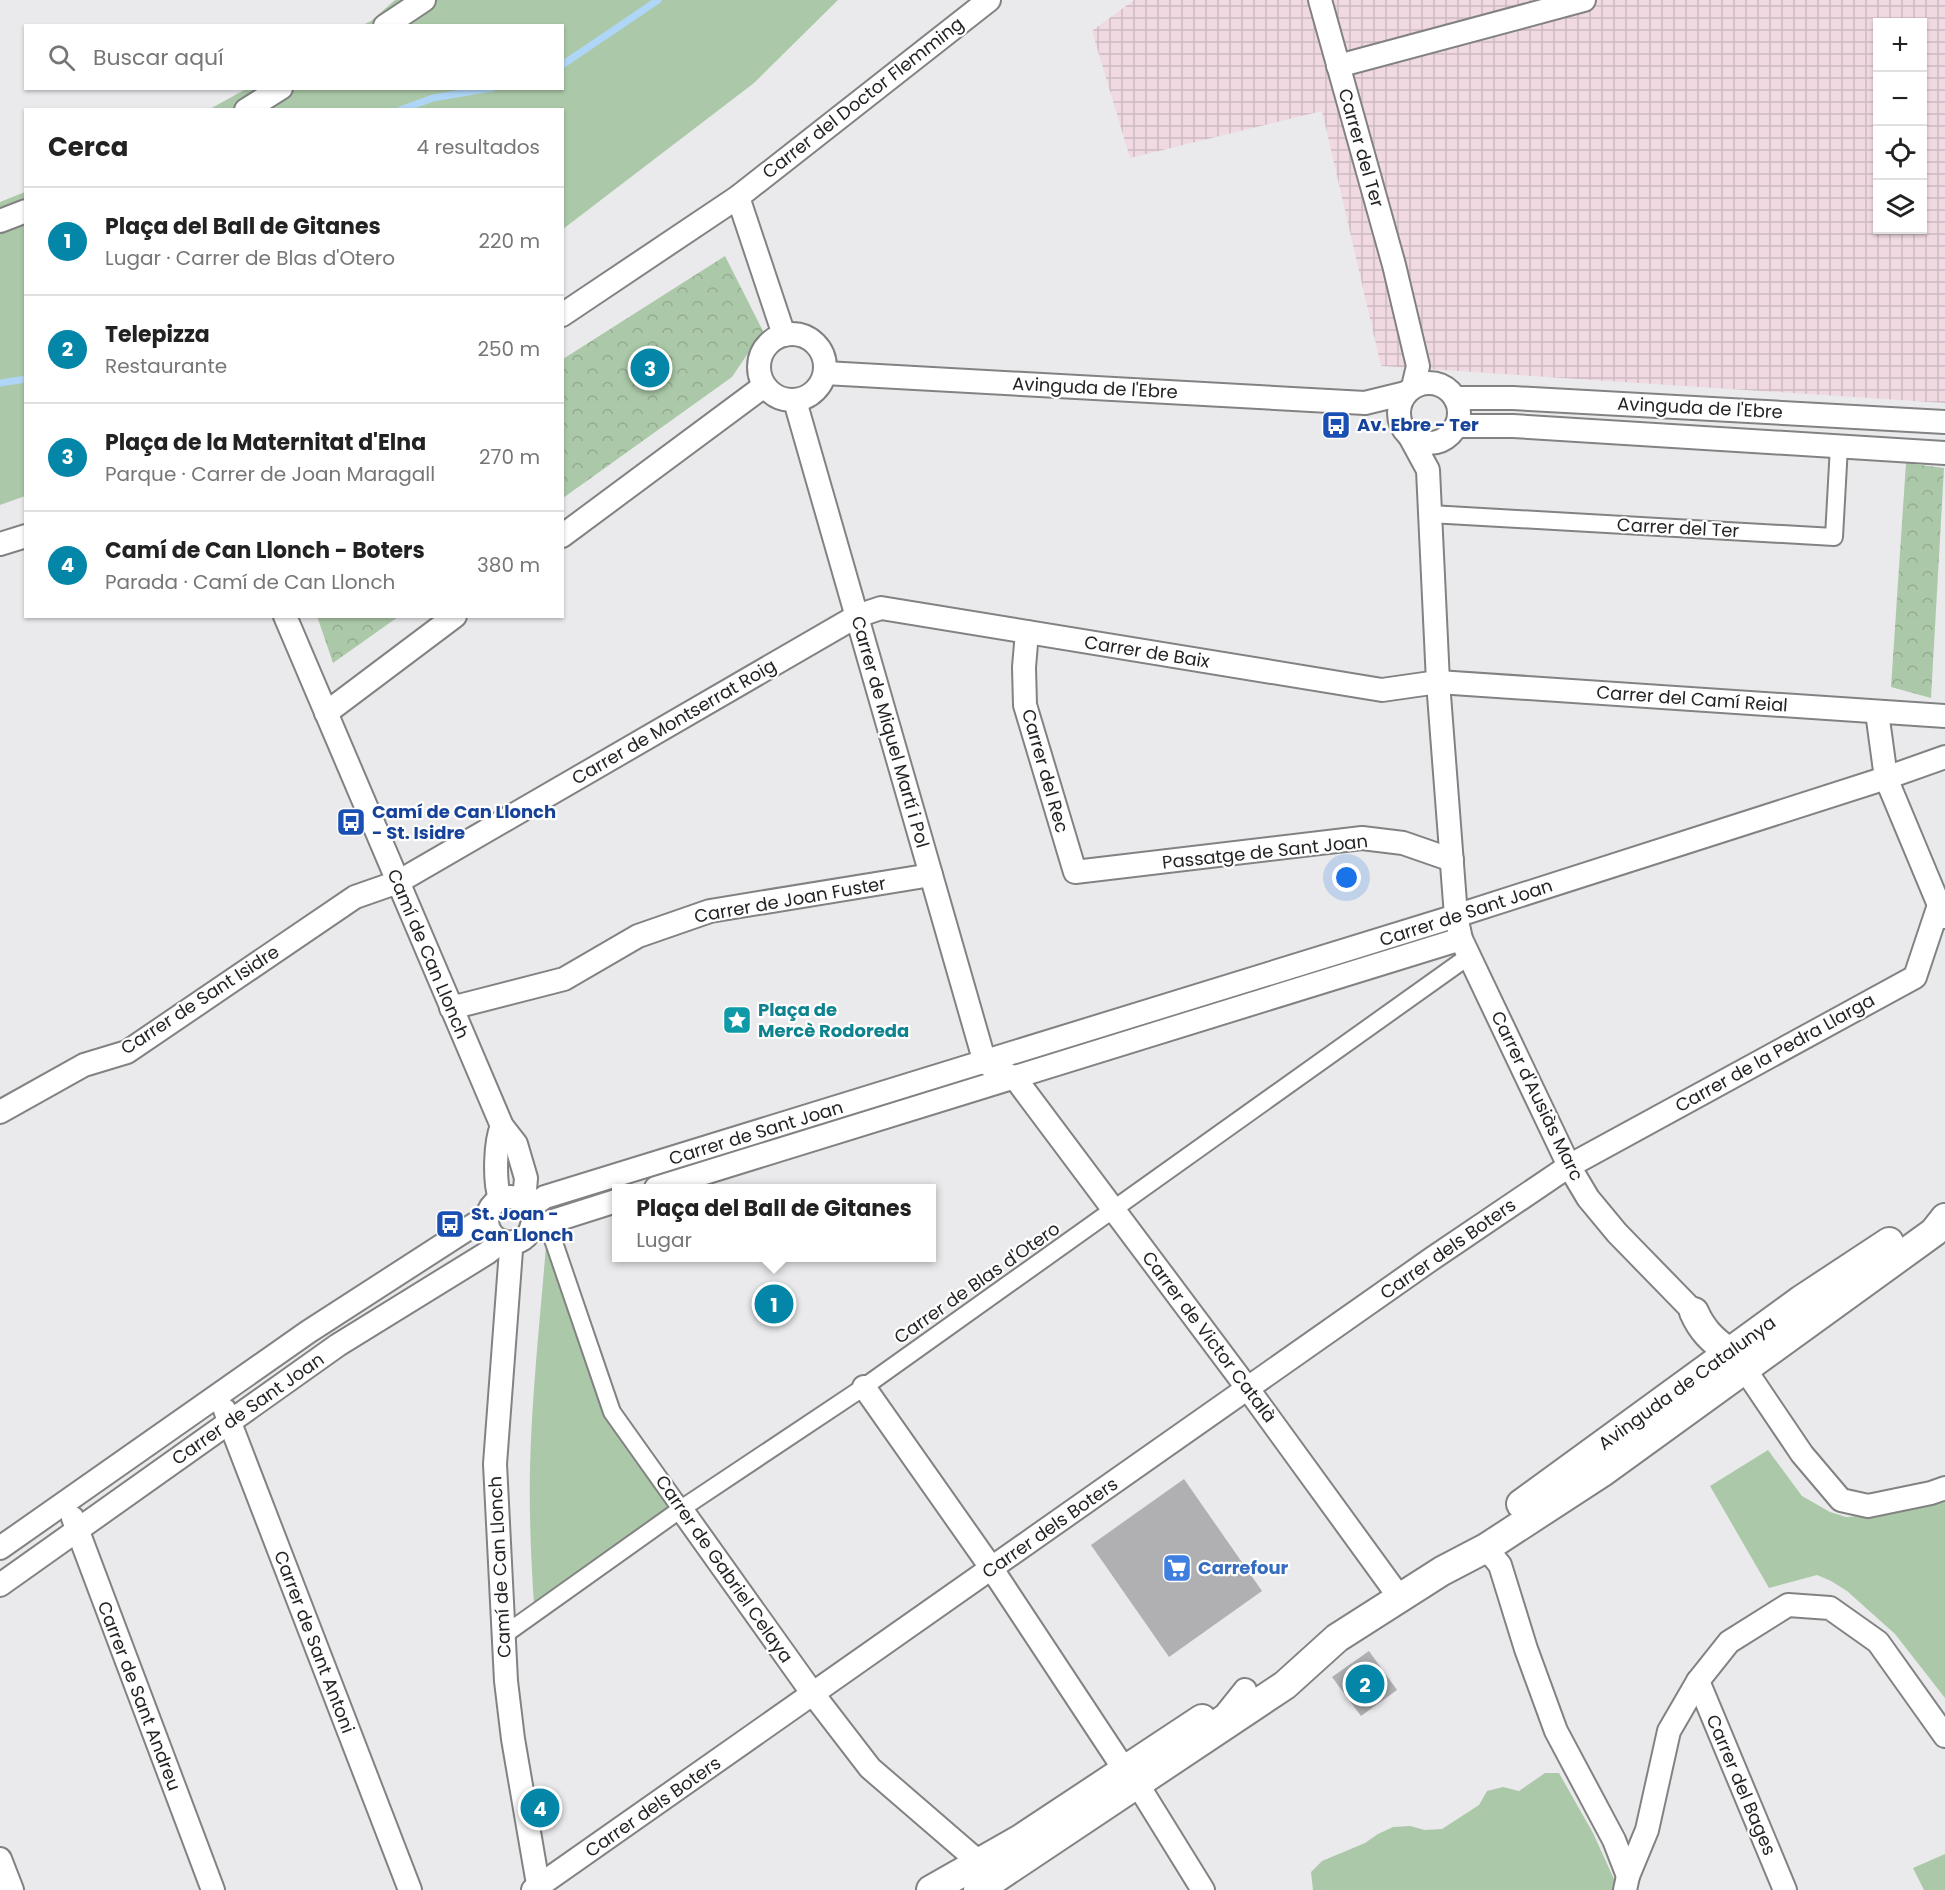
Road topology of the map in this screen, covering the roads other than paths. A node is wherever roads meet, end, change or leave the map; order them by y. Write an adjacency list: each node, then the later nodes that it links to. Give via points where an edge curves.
1 (424, 0): 5 (street)
2 (988, 0): 9 (street, Carrer del Doctor Flemming)
3 (1320, 0): 6 (street, Carrer del Ter)
4 (1584, 0): 6 (street)
5 (388, 24)
6 (1338, 66): 15 (street, Carrer del Ter, via 1394,265)
7 (278, 90): 8 (street)
8 (249, 108)
9 (738, 197): 12 (street, Carrer del Doctor Flemming); 13 (street)
10 (24, 212): 11 (street)
11 (0, 221)
12 (564, 314)
13 (784, 335): 14 (street, via 811,340 824,358); 16 (street, via 771,341 759,360)
14 (825, 373): 18 (street, via 818,389); 19 (street, Avinguda de l'Ebre)
15 (1417, 382): 17 (street, via 1440,385); 19 (street, Avinguda de l'Ebre); 21 (street, via 1401,401)
16 (764, 386): 18 (street, via 784,400); 27 (street)
17 (1455, 398): 20 (street, Avinguda de l'Ebre); 22 (street, via 1459,417)
18 (795, 401): 30 (street, Carrer de Miquel Martí i Pol)
19 (1365, 403): 21 (street, Avinguda de l'Ebre)
20 (1945, 422)
21 (1404, 428): 22 (street, Avinguda de l'Ebre, via 1425,442 1434,442); 25 (street)
22 (1449, 433): 23 (street, Avinguda de l'Ebre, via 1513,426); 25 (street)
23 (1839, 446): 24 (street, Avinguda de l'Ebre); 26 (street, Carrer del Ter, via 1834,537)
24 (1945, 453)
25 (1428, 470): 26 (street)
26 (1430, 514): 34 (street)
27 (564, 535)
28 (24, 537): 29 (street)
29 (0, 544)
30 (857, 616): 33 (street, Carrer de Baix, via 881,608); 42 (street, Carrer de Miquel Martí i Pol); 43 (street, Carrer de Montserrat Roig)
31 (286, 618): 36 (street, Camí de Can Llonch)
32 (452, 618): 36 (street)
33 (1027, 632): 34 (street, Carrer de Baix, via 1382,690); 41 (street, Carrer del Rec, via 1025,705)
34 (1438, 682): 35 (street, Carrer del Camí Reial); 40 (street, Carrer d'Ausiàs Marc)
35 (1876, 712): 37 (street, Carrer del Camí Reial); 39 (street)
36 (326, 713): 43 (street, Camí de Can Llonch)
37 (1945, 716)
38 (1945, 757): 39 (street, Carrer de Sant Joan)
39 (1886, 778): 44 (street); 45 (street, Carrer de Sant Joan)
40 (1452, 860): 41 (street, Passatge de Sant Joan, via 1403,843 1362,838); 45 (street, Carrer d'Ausiàs Marc)
41 (1075, 872)
42 (931, 875): 47 (street, Carrer de Joan Fuster, via 710,911 638,936 564,979); 48 (street, Carrer de Miquel Martí i Pol)
43 (398, 882): 47 (street, Camí de Can Llonch); 50 (street, Carrer de Sant Isidre, via 355,897 127,1052 84,1065)
44 (1942, 911): 52 (street, Carrer de la Pedra Llarga, via 1915,977)
45 (1456, 916): 46 (street, Carrer d'Ausiàs Marc); 48 (street, Carrer de Sant Joan)
46 (1465, 948): 49 (street, Carrer de Sant Joan); 52 (street, Carrer d'Ausiàs Marc); 56 (street, Carrer de Blas d'Otero)
47 (451, 1008): 51 (street, Camí de Can Llonch)
48 (985, 1063): 49 (street); 60 (street, Carrer de Sant Joan, via 545,1197)
49 (1015, 1077): 53 (street, Carrer de Sant Joan); 56 (street, Carrer de Victor Català)
50 (0, 1112)
51 (502, 1126): 54 (street, via 497,1164); 60 (street, Camí de Can Llonch, via 516,1144 526,1178)
52 (1569, 1166): 61 (street, Carrer d'Ausiàs Marc, via 1588,1198 1617,1233); 65 (street, Carrer dels Boters)
53 (669, 1184)
54 (501, 1198): 58 (street); 60 (street, via 512,1197)
55 (612, 1202): 60 (street, Carrer de Sant Joan)
56 (1114, 1210): 64 (street, Carrer de Blas d'Otero); 65 (street, Carrer de Victor Català)
57 (1945, 1211): 62 (street, Avinguda de Catalunya, via 1844,1271)
58 (486, 1217): 60 (street, via 488,1229 496,1239); 66 (street, Carrer de Sant Joan, via 308,1332)
59 (1945, 1218): 63 (street, via 1934,1232 1875,1274 1834,1291)
60 (524, 1224): 68 (street, Carrer de Sant Joan, via 487,1253 338,1345); 72 (street, Carrer de Gabriel Celaya, via 612,1412); 80 (street, Camí de Can Llonch, via 511,1250 495,1464)
61 (1697, 1319): 62 (street, via 1741,1335); 63 (street, via 1712,1341); 67 (street, via 1699,1343 1692,1357 1662,1383)
62 (1763, 1328): 63 (street, Avinguda de Catalunya)
63 (1737, 1360): 67 (street, Avinguda de Catalunya); 69 (street, via 1629,1440); 70 (street, via 1802,1454 1841,1500 1868,1506); 75 (street, Avinguda de Catalunya, via 1604,1471)
64 (864, 1387): 72 (street, Carrer de Blas d'Otero); 76 (street)
65 (1248, 1389): 76 (street, Carrer dels Boters); 79 (street, Carrer de Victor Català)
66 (219, 1395): 68 (street, Carrer de Sant Antoni); 71 (street, Carrer de Sant Joan)
67 (1651, 1409): 69 (street, Avinguda de Catalunya)
68 (230, 1422): 73 (street, Carrer de Sant Joan); 92 (street, Carrer de Sant Antoni)
69 (1582, 1460): 77 (street, Avinguda de Catalunya, via 1480,1534)
70 (1945, 1488)
71 (67, 1501): 73 (street, Carrer de Sant Andreu); 74 (street, Carrer de Sant Joan)
72 (681, 1509): 80 (street, Carrer de Blas d'Otero); 83 (street, Carrer de Gabriel Celaya)
73 (77, 1530): 78 (street, Carrer de Sant Joan); 91 (street, Carrer de Sant Andreu)
74 (0, 1548)
75 (1486, 1548): 77 (street, Avinguda de Catalunya); 88 (street, via 1500,1565 1556,1731 1614,1840)
76 (992, 1569): 83 (street, Carrer dels Boters); 85 (street)
77 (1442, 1571): 79 (street, Avinguda de Catalunya)
78 (0, 1585)
79 (1400, 1598): 81 (street, Avinguda de Catalunya)
80 (504, 1635): 89 (street, Camí de Can Llonch, via 513,1738)
81 (1337, 1638): 85 (street, Avinguda de Catalunya, via 1308,1650 1245,1690); 85 (street, Avinguda de Catalunya, via 1285,1685)
82 (1698, 1681): 84 (street, via 1729,1642 1788,1605 1830,1608 1878,1642); 88 (street, via 1669,1731 1647,1830); 95 (street, Carrer del Bages)
83 (813, 1694): 87 (street, Carrer de Gabriel Celaya, via 870,1768); 89 (street, Carrer dels Boters)
84 (1945, 1736)
85 (1131, 1777): 87 (street, Avinguda de Catalunya); 87 (street, Avinguda de Catalunya, via 1079,1799 1019,1840); 94 (street)
86 (0, 1859): 90 (street)
87 (979, 1877): 93 (street, Avinguda de Catalunya)
88 (1626, 1883)
89 (536, 1889)
90 (12, 1890)
91 (213, 1890)
92 (410, 1890)
93 (931, 1890)
94 (1203, 1890)
95 (1785, 1890)

